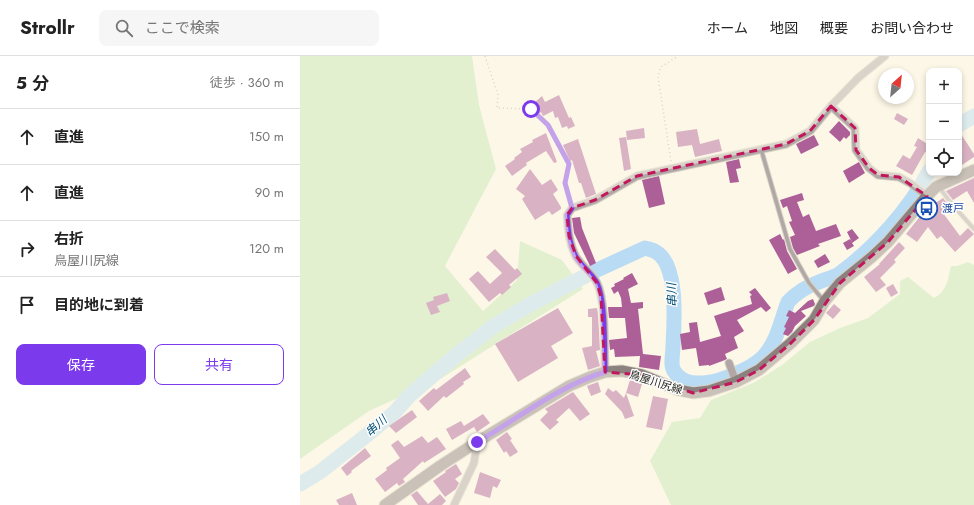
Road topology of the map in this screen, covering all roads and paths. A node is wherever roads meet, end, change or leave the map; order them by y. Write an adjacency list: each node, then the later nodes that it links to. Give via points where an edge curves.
1 (485, 56): 10 (path, via 498,95 497,108 531,109 548,125 569,164 565,183)
2 (678, 56): 6 (path, via 661,67 658,77)
3 (885, 56): 4 (street, via 858,78)
4 (831, 106): 5 (street, via 810,131 786,144); 9 (street, via 855,128 856,150 869,168 878,175 894,176 910,183)
5 (761, 149): 6 (street); 12 (lane, via 790,249 809,283)
6 (672, 169): 10 (street, via 637,176 595,200)
7 (974, 170): 8 (main road, 鳥屋川尻線)
8 (939, 186): 9 (main road, 鳥屋川尻線); 11 (lane)
9 (925, 194): 12 (main road, 鳥屋川尻線, via 888,242)
10 (572, 208): 14 (street, via 567,215 569,236 576,256 597,283 601,297)
11 (974, 229)
12 (822, 298): 15 (main road, 鳥屋川尻線, via 814,320 791,343 759,370)
13 (729, 363): 15 (street)
14 (605, 372): 15 (main road, 鳥屋川尻線, via 622,371 642,375 678,390 693,393 709,391); 16 (main road, 鳥屋川尻線, via 569,386)
15 (735, 380)
16 (477, 442): 17 (main road, 鳥屋川尻線); 18 (street, via 474,463)
17 (385, 505)
18 (454, 505)

